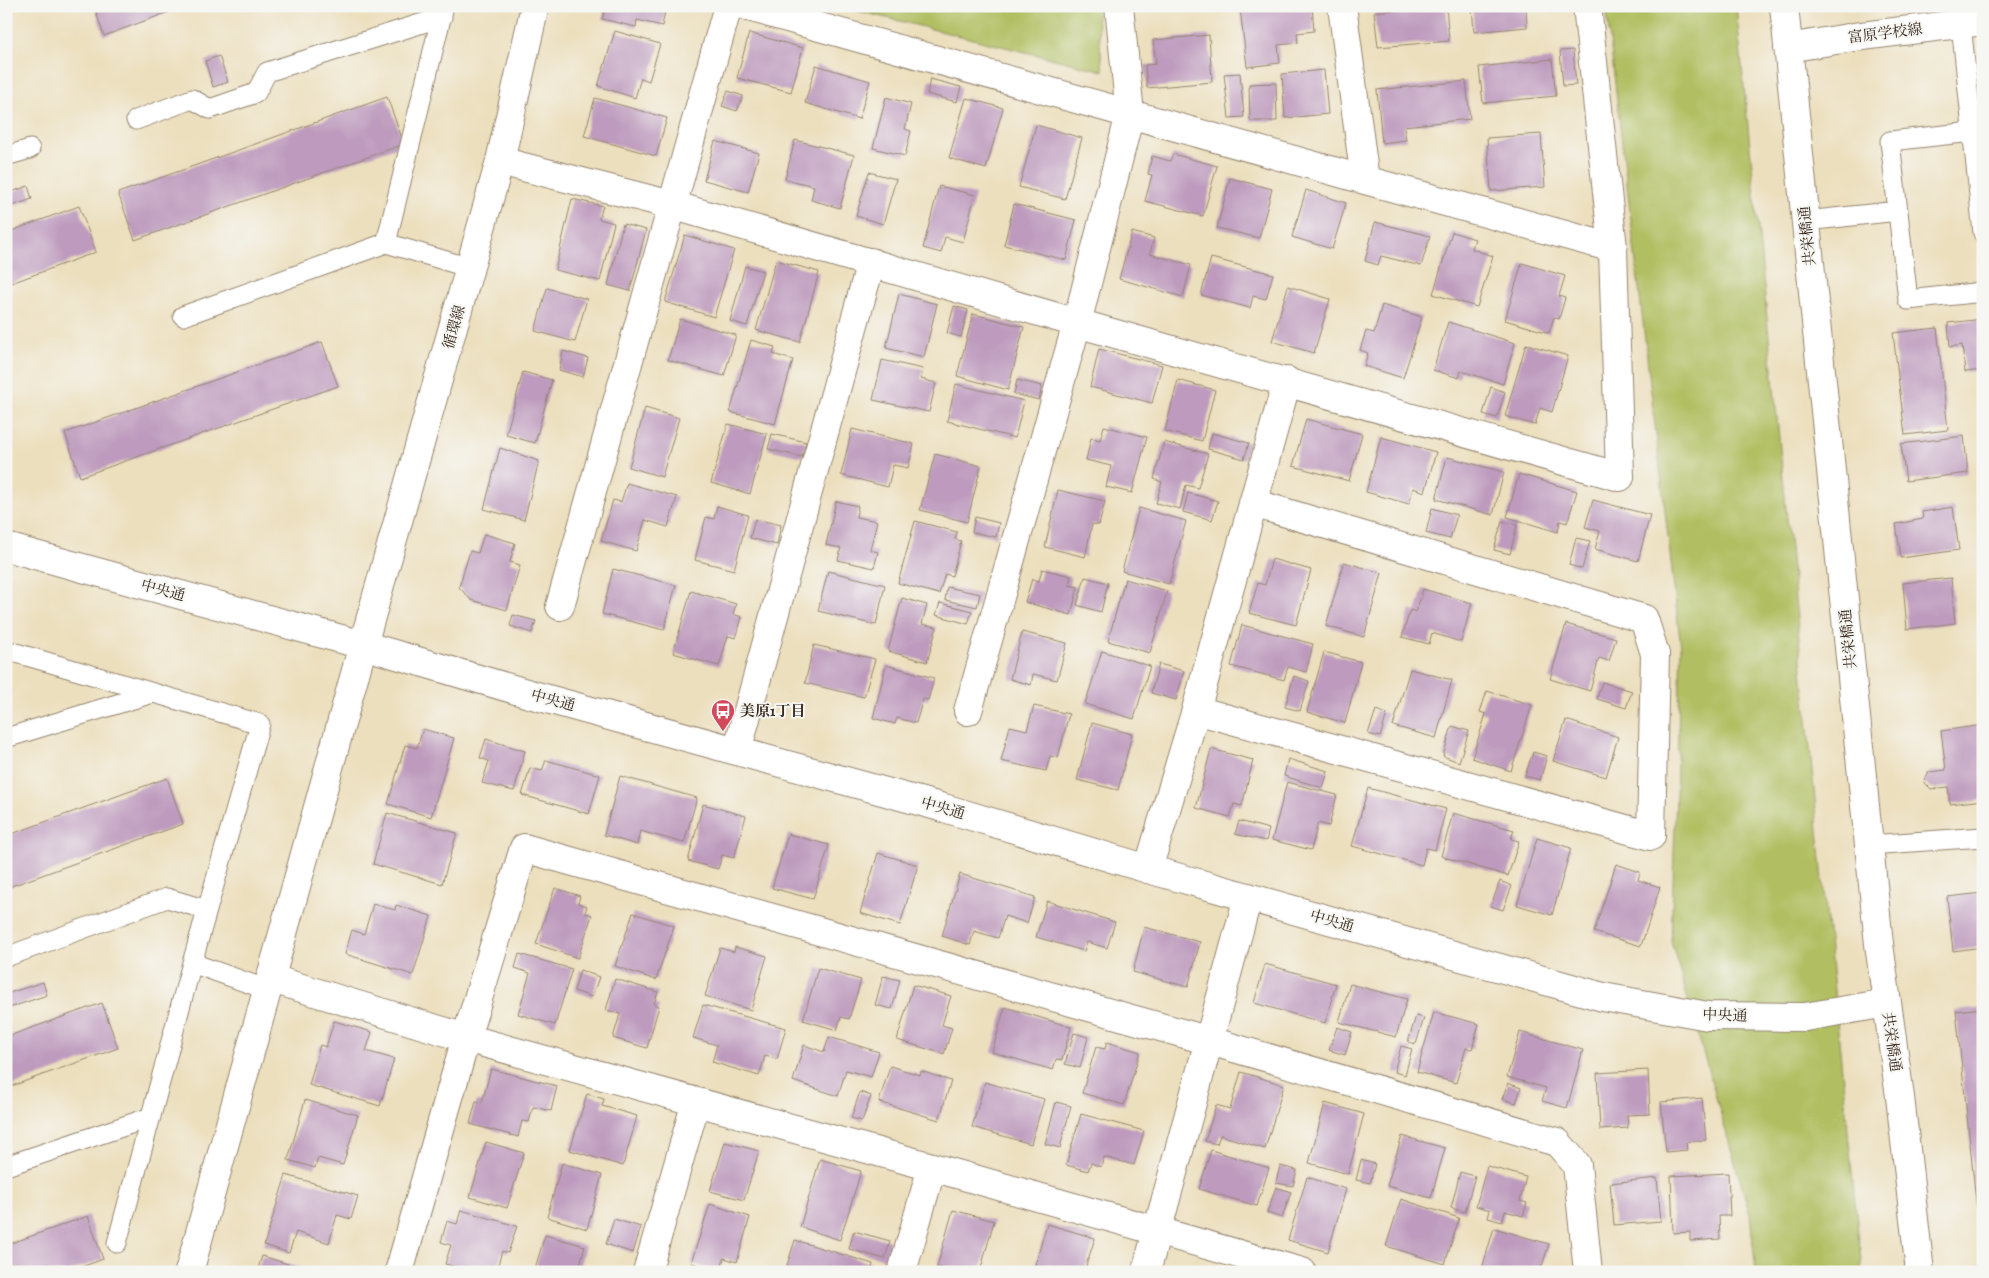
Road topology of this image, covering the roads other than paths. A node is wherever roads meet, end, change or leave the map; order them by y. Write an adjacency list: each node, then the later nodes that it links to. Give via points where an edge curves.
1 (536, 6): 17 (street, 循環線)
2 (728, 6): 19 (street)
3 (745, 6): 12 (street)
4 (1119, 6): 12 (street)
5 (1342, 6): 18 (street)
6 (1587, 6): 24 (street)
7 (1784, 6): 10 (street, 共栄橋通)
8 (443, 12): 13 (lane, via 266,72 256,93 210,109 192,100); 23 (lane)
9 (1972, 22): 10 (street, 富原学校線); 11 (lane)
10 (1788, 48): 21 (street, 共栄橋通)
11 (1976, 100): 14 (lane)
12 (1130, 114): 18 (street); 29 (street)
13 (136, 120)
14 (1972, 132): 20 (lane, via 1890,141); 22 (lane)
15 (30, 149): 16 (lane)
16 (6, 156)
17 (500, 161): 19 (street); 26 (street, 循環線)
18 (1365, 180): 24 (street)
19 (672, 205): 25 (street); 33 (street)
20 (1898, 211): 21 (lane); 27 (lane, via 1908,300)
21 (1806, 221): 42 (street, 共栄橋通)
22 (1983, 233)
23 (386, 243): 26 (lane); 28 (lane)
24 (1613, 248): 30 (street, via 1620,477)
25 (871, 262): 29 (street); 40 (street)
26 (470, 268): 34 (street, 循環線)
27 (1983, 292)
28 (183, 316)
29 (1076, 323): 30 (street); 38 (street)
30 (1287, 381): 31 (street)
31 (1253, 503): 37 (street); 37 (street, via 1644,619 1655,654 1651,836)
32 (6, 547): 34 (street, 中央通)
33 (560, 606)
34 (363, 645): 40 (street, 中央通); 48 (street, 循環線)
35 (6, 650): 36 (lane)
36 (153, 693): 39 (lane); 45 (lane, via 260,724)
37 (1196, 710): 43 (street)
38 (968, 712)
39 (6, 738)
40 (738, 751): 43 (street, 中央通)
41 (1983, 836): 42 (lane)
42 (1869, 845): 49 (street, 共栄橋通)
43 (1148, 869): 44 (street, 中央通)
44 (1248, 896): 49 (street, 中央通, via 1603,997 1708,1016 1805,1017); 51 (street)
45 (207, 910): 46 (lane, via 167,898); 47 (lane)
46 (6, 957)
47 (192, 963): 48 (lane); 53 (lane)
48 (270, 984): 50 (street); 58 (street, 循環線)
49 (1887, 1003): 65 (street, 共栄橋通)
50 (466, 1038): 51 (street, via 524,848); 52 (street); 59 (street)
51 (1210, 1042): 56 (street); 64 (street, via 1557,1142 1577,1165)
52 (696, 1102): 55 (street); 60 (street)
53 (151, 1118): 54 (lane); 57 (lane)
54 (6, 1166)
55 (932, 1167): 56 (street); 61 (street)
56 (1158, 1231): 62 (street); 63 (street)
57 (117, 1243)
58 (189, 1272)
59 (399, 1272)
60 (647, 1272)
61 (902, 1272)
62 (1146, 1272)
63 (1302, 1272)
64 (1588, 1272)
65 (1920, 1272)

